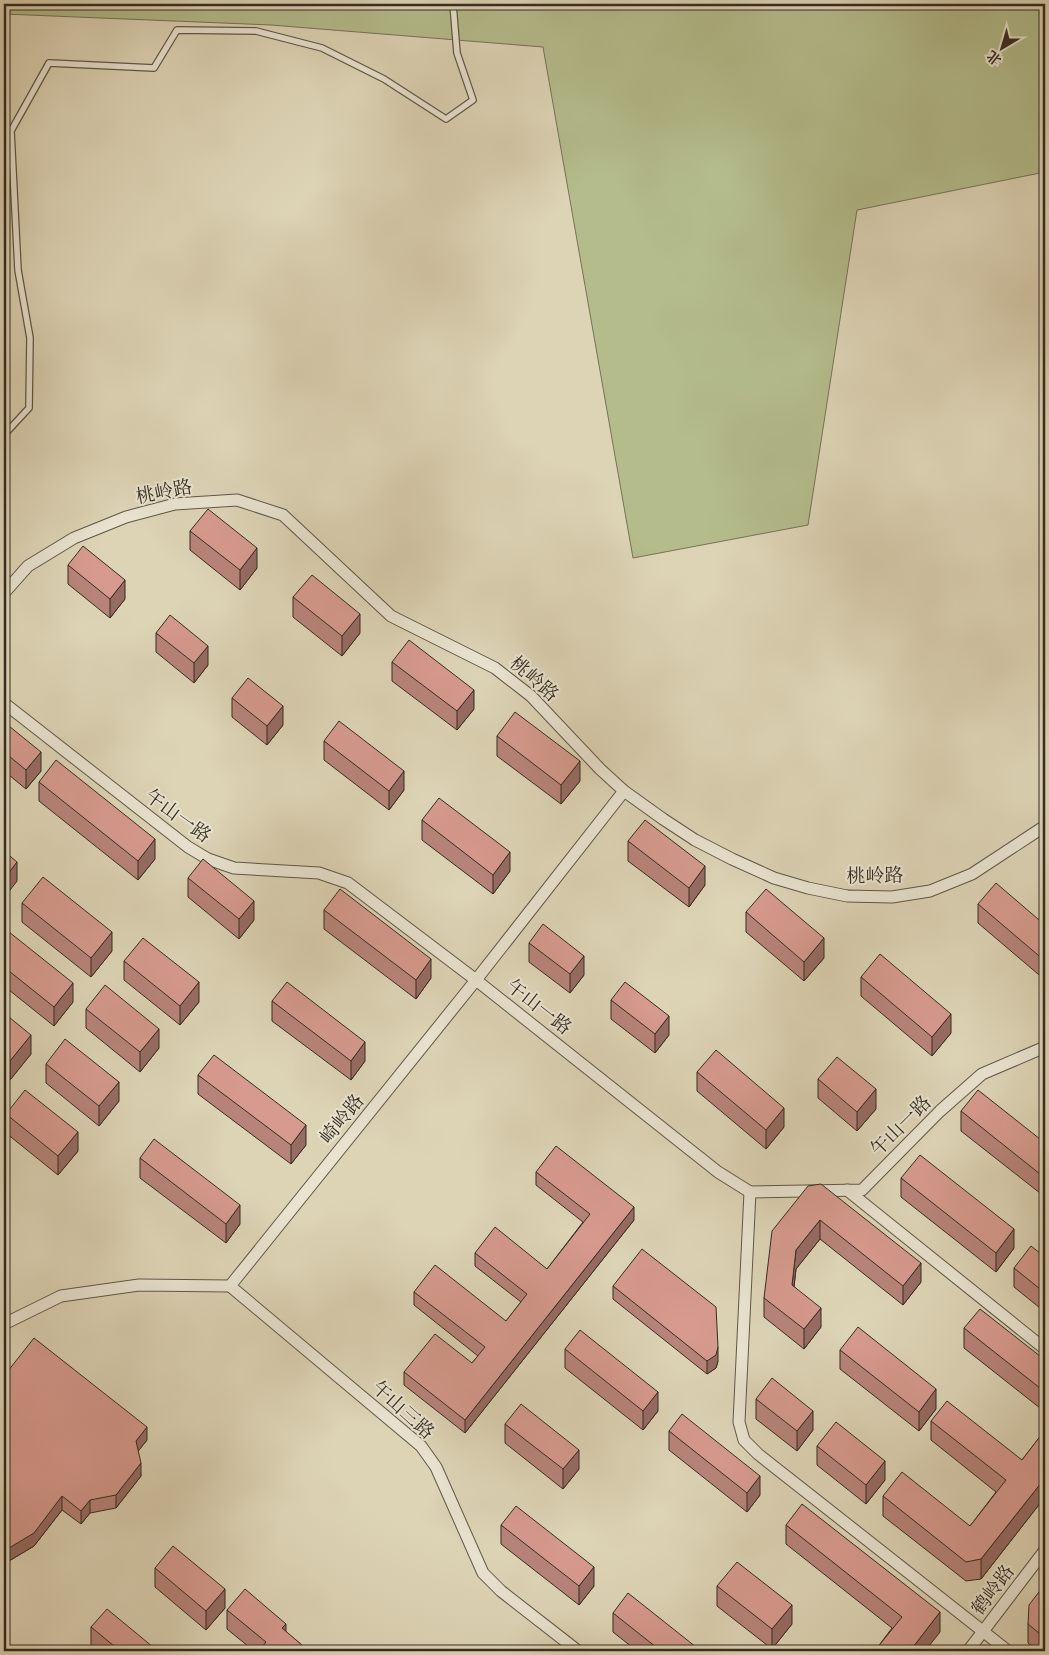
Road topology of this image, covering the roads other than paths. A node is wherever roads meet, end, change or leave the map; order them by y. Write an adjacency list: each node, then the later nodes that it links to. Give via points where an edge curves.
1 (453, 4): 2 (lane, via 457,53 473,100 446,119 384,79 322,48 256,31 177,30 154,68 49,62 10,131 18,270 30,338 29,408)
2 (4, 434)
3 (4, 593): 5 (street, 桃岭路, via 28,566 82,534 126,517 175,504 237,500 283,515 391,616 495,668 531,696)
4 (4, 703): 7 (street, 午山一路, via 188,847 208,859 234,868 319,873 348,883)
5 (624, 791): 6 (street, 桃岭路, via 695,840 732,859 774,878 847,896 892,897 930,891 972,874); 7 (street, 崎岭路)
6 (1045, 826)
7 (476, 980): 10 (street, 午山一路, via 718,1172); 11 (street, 崎岭路)
8 (1045, 1047): 9 (street, 午山一路, via 982,1074 940,1111 862,1190)
9 (847, 1190): 10 (street, 午山一路); 13 (street)
10 (750, 1192): 15 (street, via 740,1422 744,1440)
11 (230, 1286): 12 (street, via 139,1285 61,1296); 16 (street, 午山三路, via 421,1446 436,1467 483,1573)
12 (4, 1324)
13 (1045, 1349)
14 (1045, 1550): 15 (street, 鹤岭路)
15 (983, 1631): 17 (street, 鹤岭路); 18 (street)
16 (578, 1651)
17 (968, 1651)
18 (1008, 1651)

